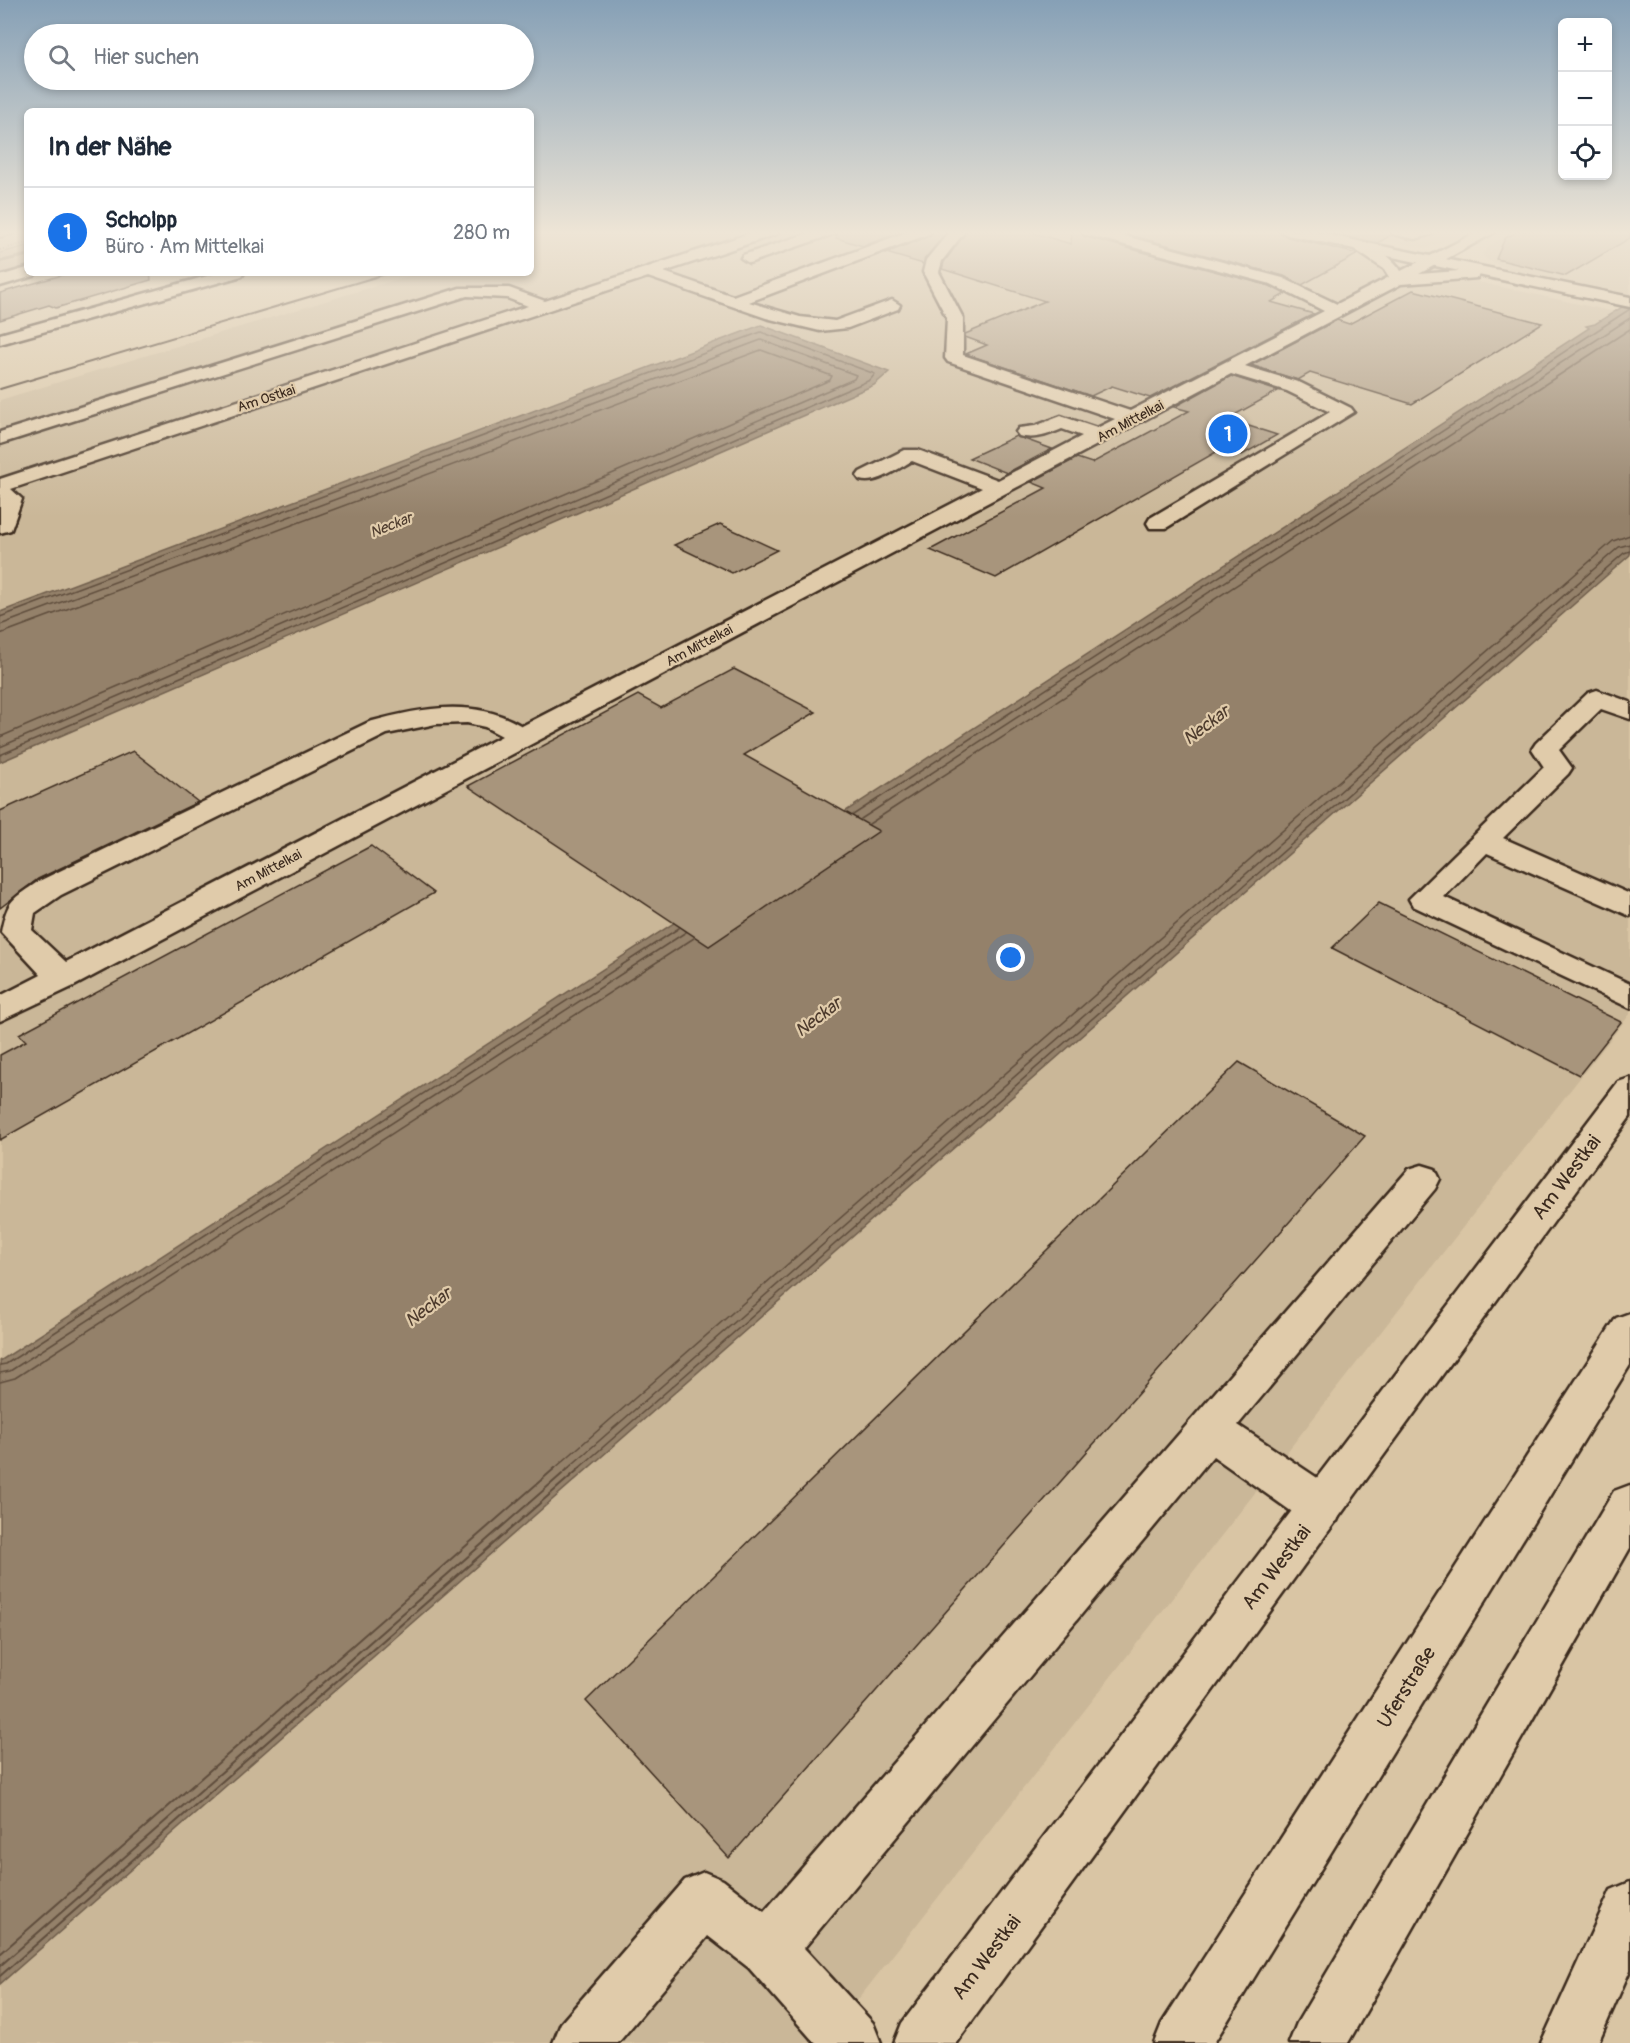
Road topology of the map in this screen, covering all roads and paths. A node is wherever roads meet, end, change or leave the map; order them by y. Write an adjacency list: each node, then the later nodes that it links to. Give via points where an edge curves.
1 (45, 326): 6 (main road)
2 (353, 326): 8 (main road)
3 (482, 326): 13 (main road, Am Ostkai)
4 (955, 326): 9 (main road, via 954,358)
5 (1311, 326): 7 (main road, Am Mittelkai)
6 (0, 339)
7 (1231, 368): 9 (main road, Am Mittelkai); 18 (main road, via 1294,387 1344,412)
8 (77, 413): 12 (main road); 13 (main road)
9 (1133, 419): 11 (main road, Am Mittelkai)
10 (1026, 432): 11 (main road, via 1038,432 1061,422)
11 (1100, 436): 16 (main road, Am Mittelkai)
12 (0, 438)
13 (129, 443): 15 (main road, Am Ostkai)
14 (867, 476): 16 (main road, via 911,454)
15 (0, 486)
16 (1001, 488): 21 (main road, Am Mittelkai)
17 (0, 491): 19 (main road, via 11,499)
18 (1158, 524)
19 (0, 526)
20 (1630, 711): 22 (main road, via 1597,698 1545,749 1558,768)
21 (523, 737): 24 (main road, Am Mittelkai); 24 (main road, via 493,720 464,717 432,716 387,726 50,888 21,908 16,932)
22 (1484, 841): 23 (main road); 25 (main road, via 1424,899)
23 (1630, 906)
24 (63, 978): 26 (main road, Am Mittelkai)
25 (1630, 997)
26 (0, 1010)
27 (1630, 1091): 31 (main road, Am Westkai)
28 (1422, 1179): 30 (main road)
29 (1630, 1330): 38 (main road, Uferstraße)
30 (1210, 1430): 31 (main road); 34 (main road)
31 (1320, 1506): 37 (main road, Am Westkai)
32 (1630, 1506): 39 (main road)
33 (1630, 1909): 40 (main road)
34 (768, 1949): 35 (main road, via 704,1899); 36 (main road)
35 (581, 2043)
36 (853, 2043)
37 (922, 2043)
38 (1182, 2043)
39 (1317, 2043)
40 (1569, 2043)

